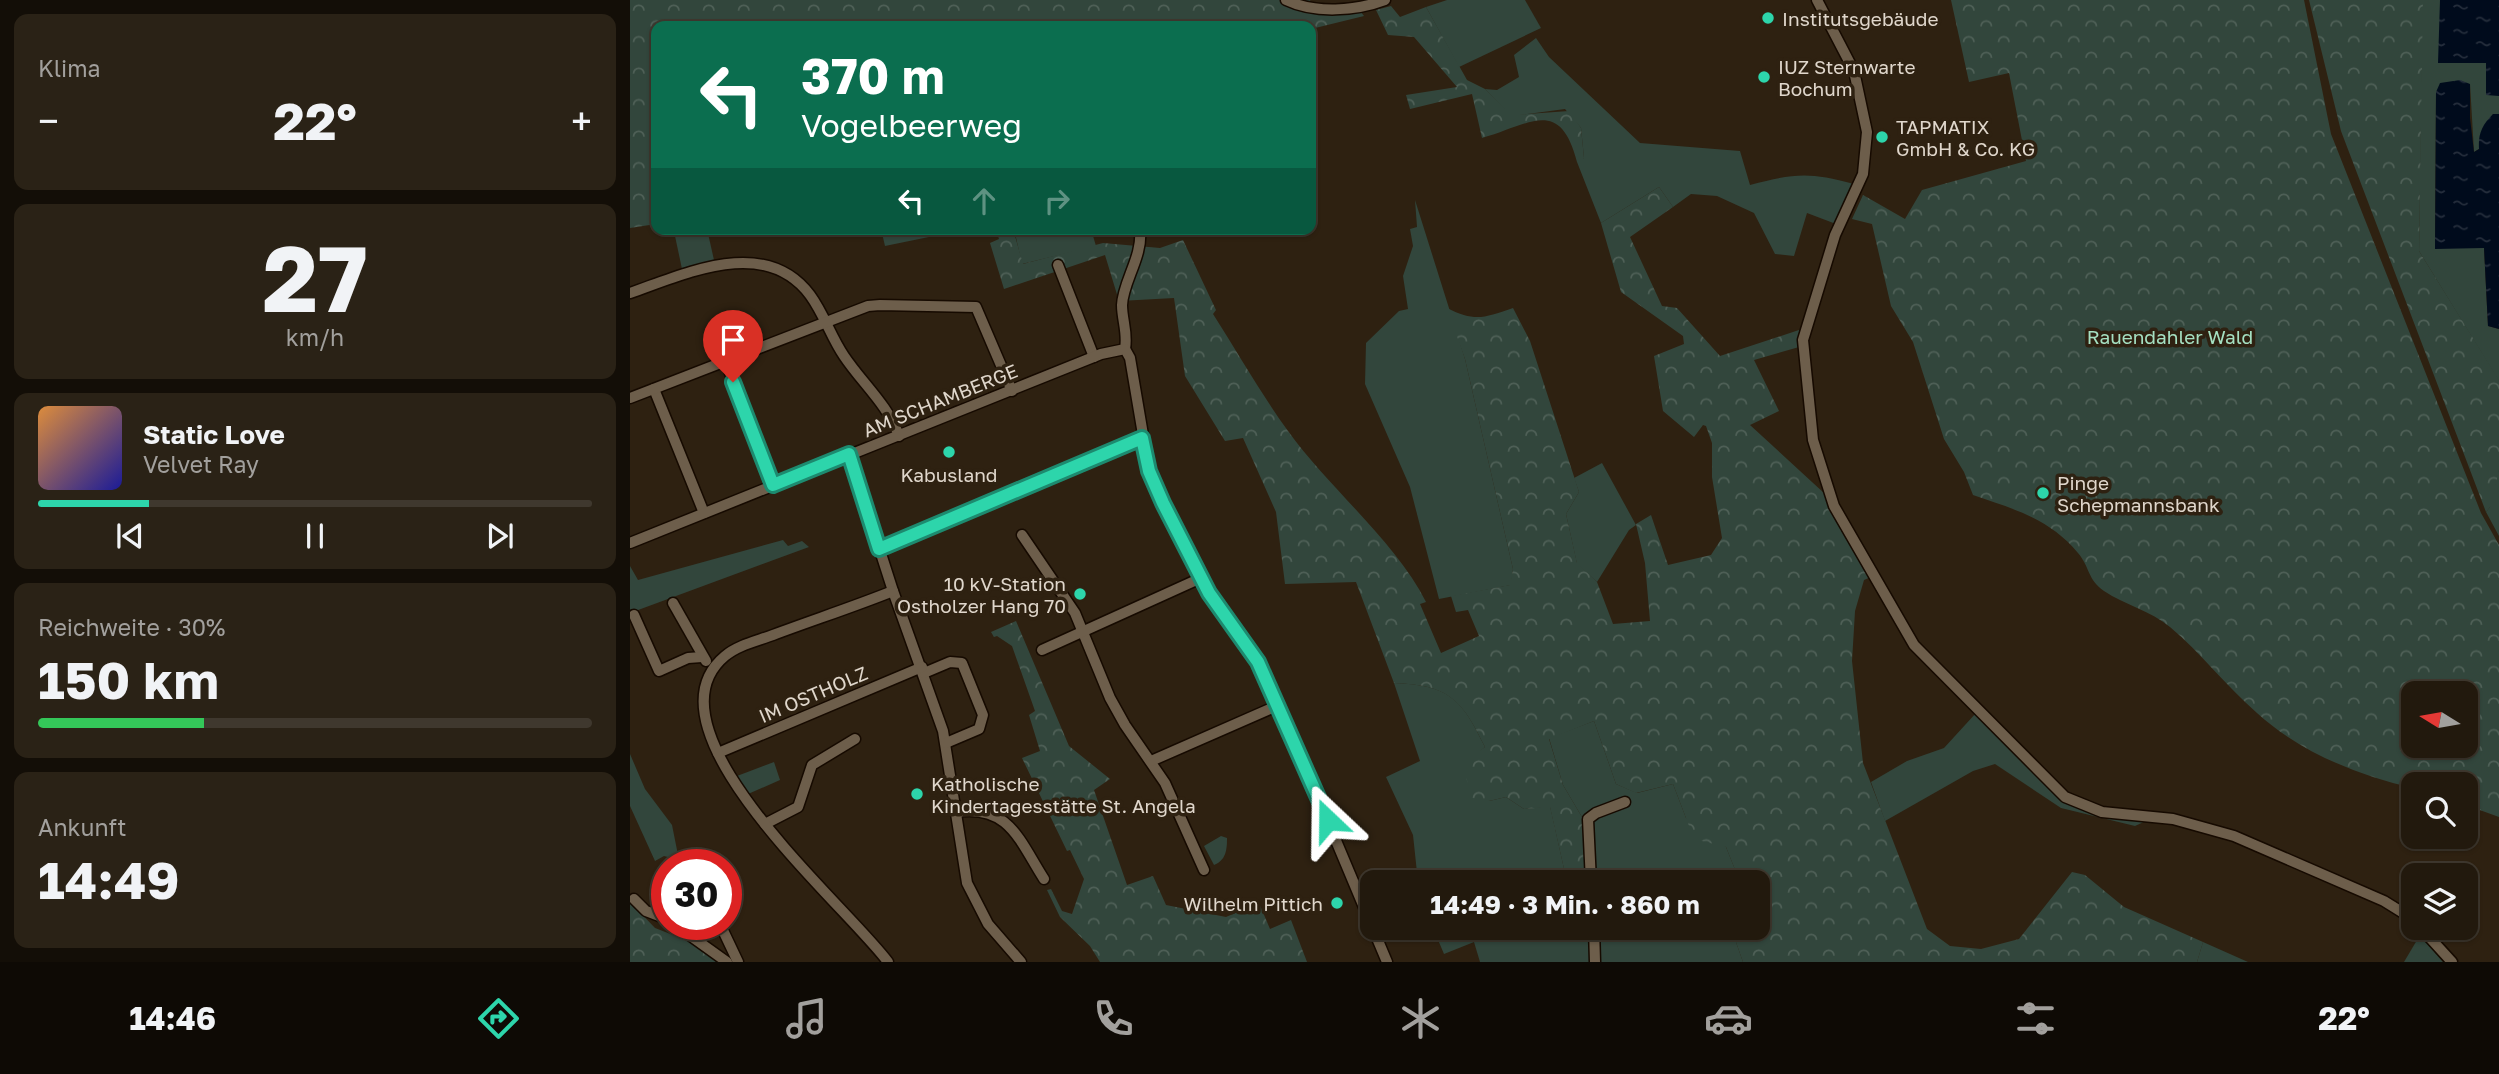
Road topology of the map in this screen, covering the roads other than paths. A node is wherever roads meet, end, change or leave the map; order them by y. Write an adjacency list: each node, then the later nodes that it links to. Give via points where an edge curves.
1 (1286, 0): 2 (street, via 1334,9)
2 (1385, 0)
3 (1817, 0): 43 (street, via 1854,71 1867,132 1863,174 1835,235 1803,340 1813,440 1834,506 1914,645 2065,797 2102,812 2173,819 2234,836)
4 (1139, 235): 8 (street, via 1122,303)
5 (1058, 265): 9 (street)
6 (630, 293): 7 (street, via 716,264 752,264 774,269 796,282)
7 (826, 323): 10 (street); 12 (street, via 871,305 972,306 982,315); 14 (street, via 844,356 888,411)
8 (1125, 349): 9 (street, AM SCHAMBERGE); 15 (street)
9 (1094, 357): 12 (street, AM SCHAMBERGE)
10 (725, 360): 11 (street); 17 (street)
11 (654, 388): 13 (street); 18 (street)
12 (1012, 391): 14 (street, AM SCHAMBERGE)
13 (630, 398)
14 (899, 436): 16 (street, AM SCHAMBERGE)
15 (1142, 438): 21 (street); 22 (street, via 1150,476)
16 (849, 454): 17 (street, AM SCHAMBERGE); 21 (street)
17 (773, 485): 18 (street, AM SCHAMBERGE)
18 (704, 513): 20 (street, AM SCHAMBERGE)
19 (1022, 535): 26 (street, via 1056,581)
20 (630, 543)
21 (879, 549): 23 (street)
22 (1201, 578): 26 (street); 31 (street, via 1258,662)
23 (893, 591): 29 (street, via 739,648); 30 (street)
24 (673, 603): 28 (street)
25 (634, 615): 28 (street, via 659,671)
26 (1084, 631): 27 (street); 35 (street, via 1117,711)
27 (1042, 650)
28 (702, 657): 29 (street)
29 (712, 668): 34 (street, via 704,684 702,706)
30 (923, 670): 33 (street); 33 (street, IM OSTHOLZ, via 962,663 983,715 979,729); 34 (street, IM OSTHOLZ)
31 (1279, 705): 35 (street); 53 (street)
32 (855, 739): 38 (street, via 817,760 809,770 798,807)
33 (946, 743): 37 (street)
34 (718, 753): 38 (street)
35 (1151, 761): 39 (street)
36 (1625, 802): 40 (street, via 1588,819)
37 (956, 812): 41 (street, via 982,810 1003,820); 52 (street, via 961,861 970,890 988,924)
38 (765, 824): 51 (street)
39 (1204, 870)
40 (1590, 870)
41 (1044, 879)
42 (634, 899): 44 (street)
43 (2401, 912)
44 (651, 913)
45 (696, 940): 49 (street)
46 (728, 940): 50 (street)
47 (1594, 940): 54 (street)
48 (2432, 940): 55 (street)
49 (727, 962)
50 (738, 962)
51 (888, 962)
52 (1021, 962)
53 (1387, 962)
54 (1595, 962)
55 (2452, 962)

